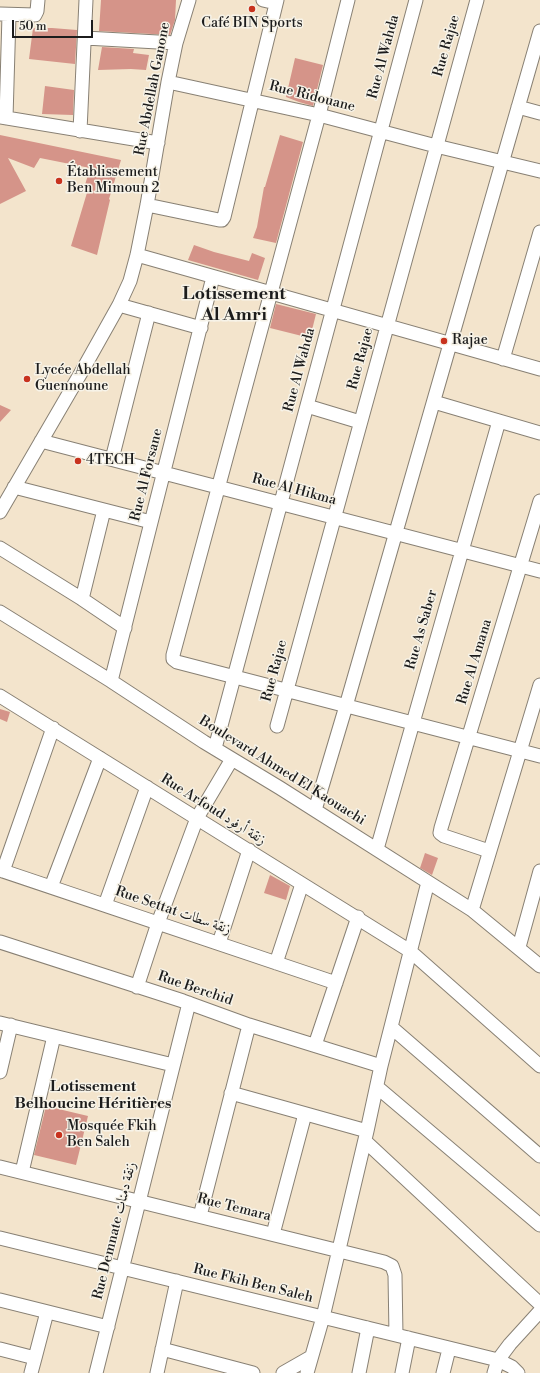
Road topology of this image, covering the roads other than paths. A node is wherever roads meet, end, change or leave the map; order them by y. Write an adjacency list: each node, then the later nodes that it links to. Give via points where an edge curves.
1 (38, 0): 8 (street, via 35,15)
2 (86, 0): 10 (street)
3 (189, 0): 11 (street, Rue Abdellah Ganone)
4 (348, 0): 16 (street)
5 (416, 0): 19 (street, Rue Al Wahda)
6 (477, 0): 21 (street, Rue Rajae)
7 (272, 1): 13 (street)
8 (4, 15): 17 (street)
9 (539, 36): 14 (street)
10 (85, 38): 11 (street); 18 (street)
11 (176, 43): 12 (street, Rue Abdellah Ganone)
12 (168, 82): 13 (street, Rue Ridouane); 20 (street, Rue Abdellah Ganone)
13 (254, 100): 16 (street, Rue Ridouane); 24 (street, via 222,220)
14 (518, 107): 15 (street); 22 (street)
15 (540, 113)
16 (319, 115): 19 (street, Rue Ridouane); 28 (street)
17 (3, 118): 18 (street)
18 (80, 131): 20 (street)
19 (382, 131): 21 (street, Rue Ridouane); 30 (street, Rue Al Wahda)
20 (158, 143): 24 (street, Rue Abdellah Ganone)
21 (436, 146): 22 (street, Rue Ridouane); 32 (street, Rue Rajae)
22 (503, 162): 23 (street, Rue Ridouane); 34 (street)
23 (540, 171)
24 (147, 205): 26 (street, Rue Abdellah Ganone)
25 (540, 232): 35 (street)
26 (137, 255): 27 (street); 29 (street, Rue Abdellah Ganone, via 130,281)
27 (213, 277): 28 (street); 33 (street, Rue Al Forsane)
28 (270, 293): 30 (street); 46 (street)
29 (119, 305): 31 (street); 42 (street, Rue Abdellah Ganone)
30 (332, 311): 32 (street); 38 (street, Rue Al Wahda)
31 (149, 313): 33 (street); 43 (street)
32 (387, 325): 34 (street); 40 (street, Rue Rajae)
33 (201, 328): 44 (street, Rue Al Forsane)
34 (451, 344): 35 (street); 37 (street)
35 (503, 359): 36 (street)
36 (540, 369)
37 (434, 402): 39 (street); 53 (street)
38 (307, 406): 40 (street); 48 (street, Rue Al Wahda)
39 (499, 421): 41 (street); 55 (street, Rue As Saber)
40 (360, 422): 51 (street, Rue Rajae)
41 (540, 433)
42 (41, 441): 43 (street, Rue Al Hikma); 45 (street, Rue Abdellah Ganone)
43 (112, 459): 44 (street, Rue Al Hikma)
44 (164, 473): 46 (street, Rue Al Hikma); 52 (street, Rue Al Forsane)
45 (14, 487): 49 (street); 50 (street, Rue Abdellah Ganone)
46 (219, 487): 48 (street, Rue Al Hikma); 61 (street, via 173,659)
47 (540, 501): 56 (street, Rue Al Amana)
48 (280, 503): 51 (street, Rue Al Hikma); 61 (street, Rue Al Wahda)
49 (104, 510): 52 (street); 58 (street)
50 (0, 512)
51 (334, 517): 53 (street, Rue Al Hikma); 64 (street, Rue Rajae)
52 (152, 522): 60 (street, Rue Al Forsane)
53 (395, 533): 55 (street, Rue Al Hikma); 66 (street)
54 (0, 548): 58 (street)
55 (462, 551): 56 (street, Rue Al Hikma); 67 (street, Rue As Saber)
56 (520, 566): 57 (street, Rue Al Hikma); 70 (street, Rue Al Amana)
57 (540, 571)
58 (82, 599): 60 (street)
59 (0, 612): 62 (street, Boulevard Ahmed El Kaouachi)
60 (125, 628): 62 (street, Rue Al Forsane)
61 (234, 677): 64 (street); 71 (street, Rue Al Wahda)
62 (111, 681): 71 (street, Boulevard Ahmed El Kaouachi)
63 (540, 685): 72 (street)
64 (286, 690): 66 (street); 68 (street, Rue Rajae)
65 (0, 696): 69 (street, Rue Arfoud زنقة أرفود)
66 (346, 706): 67 (street); 77 (street)
67 (412, 722): 70 (street); 79 (street, Rue As Saber)
68 (277, 726)
69 (53, 728): 74 (street, Rue Arfoud زنقة أرفود); 82 (street)
70 (469, 737): 72 (street); 81 (street, Rue Al Amana, via 440,833)
71 (215, 748): 75 (street, Boulevard Ahmed El Kaouachi)
72 (520, 750): 73 (street); 81 (street)
73 (540, 756)
74 (100, 758): 76 (street, Rue Arfoud زنقة أرفود); 86 (street)
75 (232, 759): 77 (street, Boulevard Ahmed El Kaouachi); 78 (street)
76 (147, 787): 78 (street, Rue Arfoud زنقة أرفود); 87 (street)
77 (315, 810): 79 (street, Boulevard Ahmed El Kaouachi)
78 (197, 818): 80 (street, Rue Arfoud زنقة أرفود); 90 (street)
79 (377, 849): 84 (street, Boulevard Ahmed El Kaouachi)
80 (249, 850): 85 (street, Rue Arfoud زنقة أرفود); 92 (street)
81 (489, 851): 88 (street)
82 (1, 870): 86 (street, Rue Settat زنقة سطات)
83 (540, 875): 93 (street)
84 (428, 882): 88 (street, Boulevard Ahmed El Kaouachi); 94 (street)
85 (302, 884): 89 (street, Rue Arfoud زنقة أرفود); 95 (street)
86 (51, 887): 87 (street, Rue Settat زنقة سطات)
87 (105, 905): 90 (street, Rue Settat زنقة سطات)
88 (472, 910): 93 (street, Boulevard Ahmed El Kaouachi)
89 (358, 918): 94 (street, Rue Arfoud زنقة أرفود); 97 (street)
90 (158, 923): 92 (street, Rue Settat زنقة سطات); 98 (street)
91 (0, 942): 98 (street, Rue Berchid)
92 (219, 943): 95 (street, Rue Settat زنقة سطات)
93 (520, 947): 96 (street, Boulevard Ahmed El Kaouachi)
94 (410, 951): 102 (street); 107 (street, Rue Arfoud زنقة أرفود)
95 (276, 962): 97 (street, Rue Settat زنقة سطات)
96 (540, 966)
97 (336, 983): 104 (street)
98 (137, 987): 99 (street, Rue Berchid)
99 (189, 1004): 101 (street, Rue Berchid); 105 (street, Rue Demnate زنقة دمنات)
100 (6, 1024): 103 (street); 108 (street)
101 (249, 1025): 104 (street, Rue Berchid); 110 (street)
102 (391, 1027): 106 (street); 113 (street)
103 (54, 1036): 105 (street); 115 (street)
104 (315, 1045): 106 (street, Rue Berchid)
105 (173, 1065): 116 (street, Rue Demnate زنقة دمنات)
106 (381, 1066): 109 (street)
107 (540, 1066)
108 (0, 1072)
109 (376, 1087): 112 (street); 118 (street)
110 (231, 1093): 111 (street); 117 (street)
111 (305, 1114): 112 (street); 119 (street)
112 (366, 1136): 121 (street); 125 (street)
113 (540, 1156)
114 (0, 1167): 115 (street, Rue Temara)
115 (22, 1172): 116 (street, Rue Temara)
116 (139, 1201): 117 (street, Rue Temara); 122 (street, Rue Demnate زنقة دمنات)
117 (200, 1216): 119 (street, Rue Temara)
118 (540, 1225)
119 (273, 1234): 121 (street, Rue Temara)
120 (0, 1238): 122 (street, Rue Fkih Ben Saleh)
121 (338, 1251): 128 (street); 131 (street, Rue Temara, via 392,1266 395,1275)
122 (122, 1268): 123 (street, Rue Fkih Ben Saleh); 129 (street, Rue Demnate زنقة دمنات)
123 (177, 1281): 128 (street, Rue Fkih Ben Saleh); 134 (street)
124 (0, 1300): 127 (street)
125 (540, 1304)
126 (540, 1311): 138 (street)
127 (46, 1312): 129 (street); 136 (street)
128 (323, 1317): 130 (street, Rue Fkih Ben Saleh); 137 (street)
129 (108, 1327): 141 (street, Rue Demnate زنقة دمنات)
130 (368, 1328): 131 (street, Rue Fkih Ben Saleh); 146 (street)
131 (396, 1335): 132 (street, Rue Fkih Ben Saleh)
132 (409, 1338): 135 (street, Rue Fkih Ben Saleh); 147 (street)
133 (0, 1349): 136 (street)
134 (162, 1349): 139 (street); 142 (street)
135 (449, 1349): 138 (street, Rue Fkih Ben Saleh); 148 (street)
136 (35, 1358): 140 (street)
137 (311, 1358): 144 (street); 145 (street)
138 (498, 1360): 149 (street); 150 (street, Rue Fkih Ben Saleh)
139 (235, 1370): 143 (street)
140 (31, 1373)
141 (96, 1373)
142 (157, 1373)
143 (253, 1373)
144 (283, 1373)
145 (307, 1373)
146 (359, 1373)
147 (402, 1373)
148 (443, 1373)
149 (494, 1373)
150 (518, 1373)

